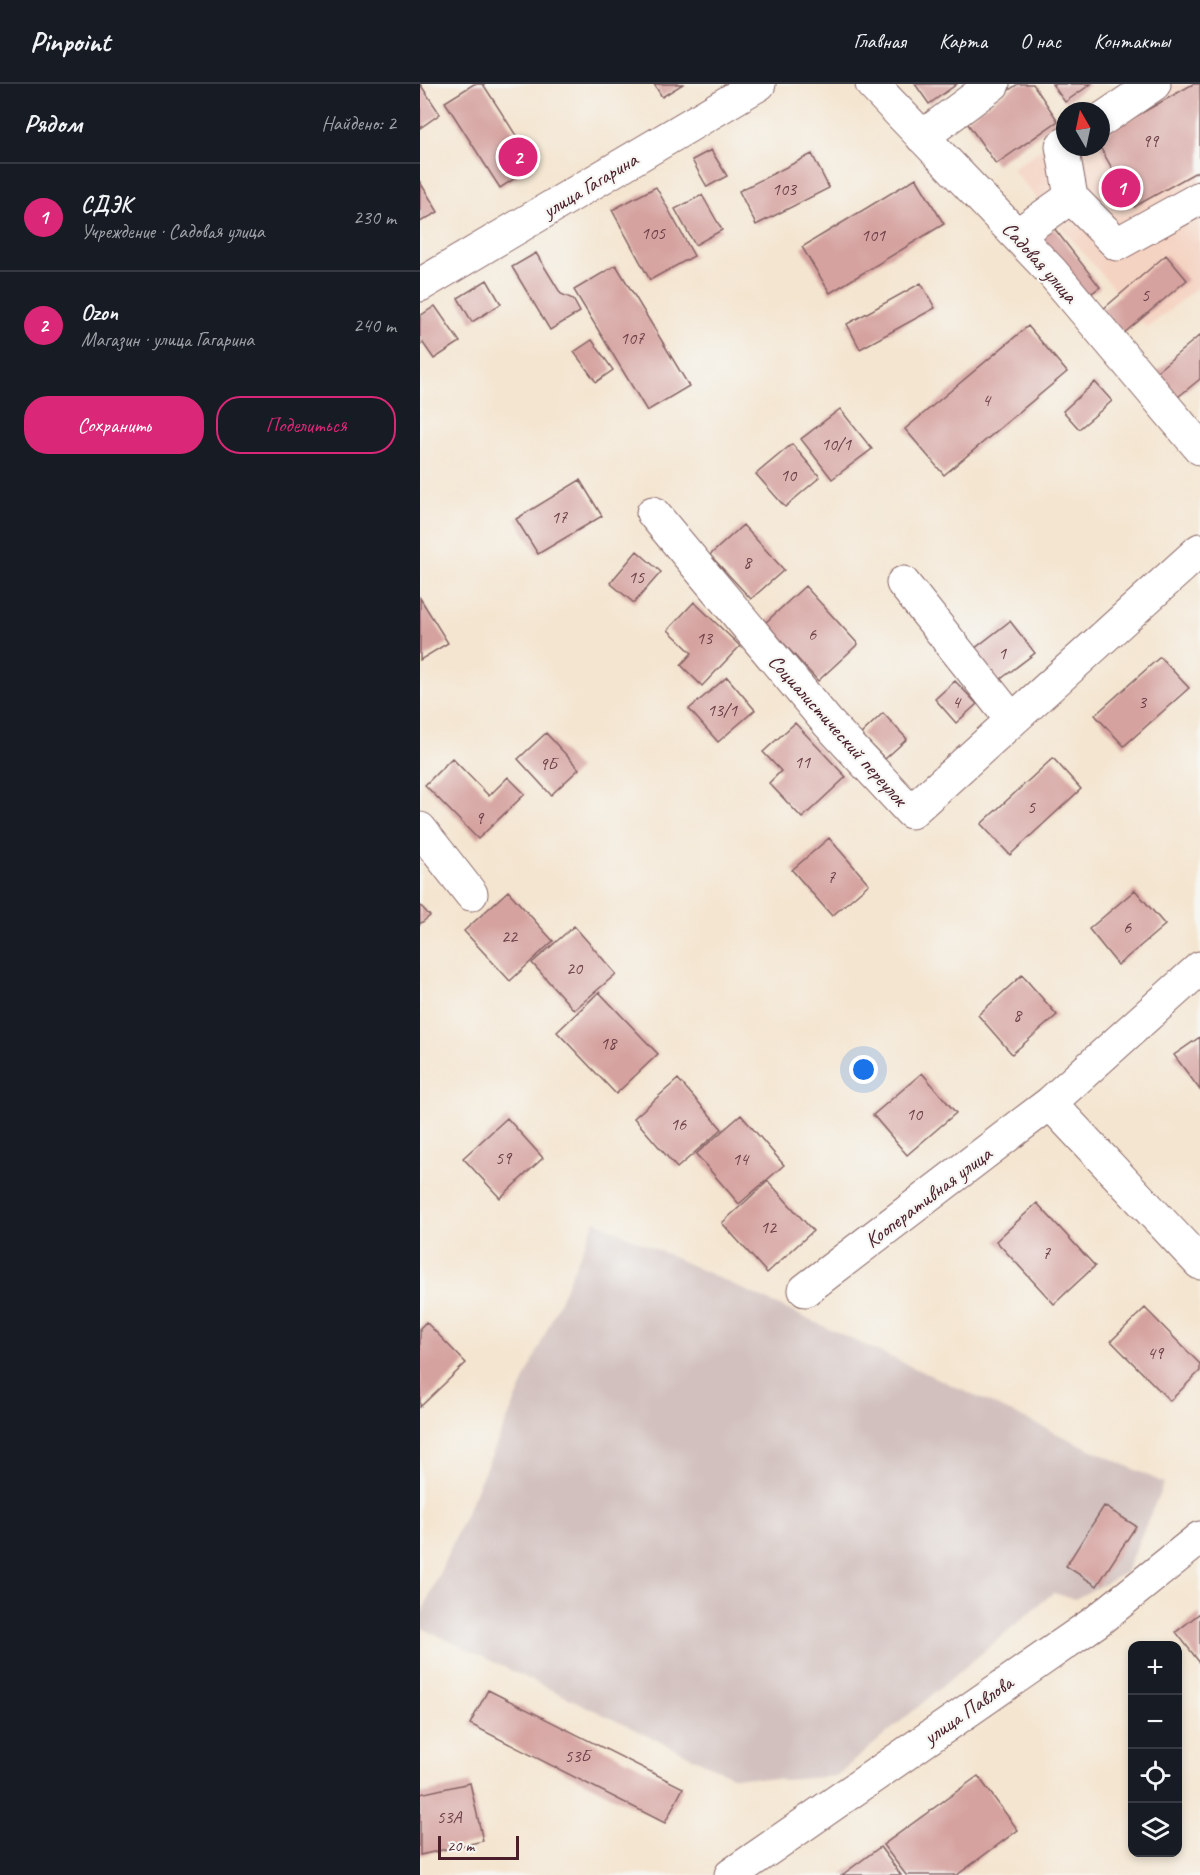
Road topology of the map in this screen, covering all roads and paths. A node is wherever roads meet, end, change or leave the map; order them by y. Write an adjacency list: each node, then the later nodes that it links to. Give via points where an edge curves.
1 (759, 84): 11 (street, улица Гагарина)
2 (872, 84): 6 (street, Садовая улица)
3 (993, 84): 6 (street)
4 (1154, 84): 5 (street)
5 (1110, 114)
6 (922, 137): 10 (street, Садовая улица)
7 (1064, 156): 8 (street)
8 (1071, 197): 9 (street, via 1117,244); 10 (street)
9 (1200, 198)
10 (1017, 235): 12 (street, Садовая улица)
11 (420, 285)
12 (1200, 448)
13 (653, 513): 16 (street, Социалистический переулок, via 828,723 911,812)
14 (1200, 550): 16 (street, Социалистический переулок)
15 (903, 583): 16 (street)
16 (1012, 720)
17 (420, 829): 18 (street)
18 (471, 894)
19 (1200, 968): 20 (street, Кооперативная улица)
20 (1050, 1103): 21 (street); 22 (street, Кооперативная улица)
21 (1200, 1263)
22 (805, 1290)
23 (1200, 1538): 24 (street, улица Павлова, via 1097,1621)
24 (731, 1875)

